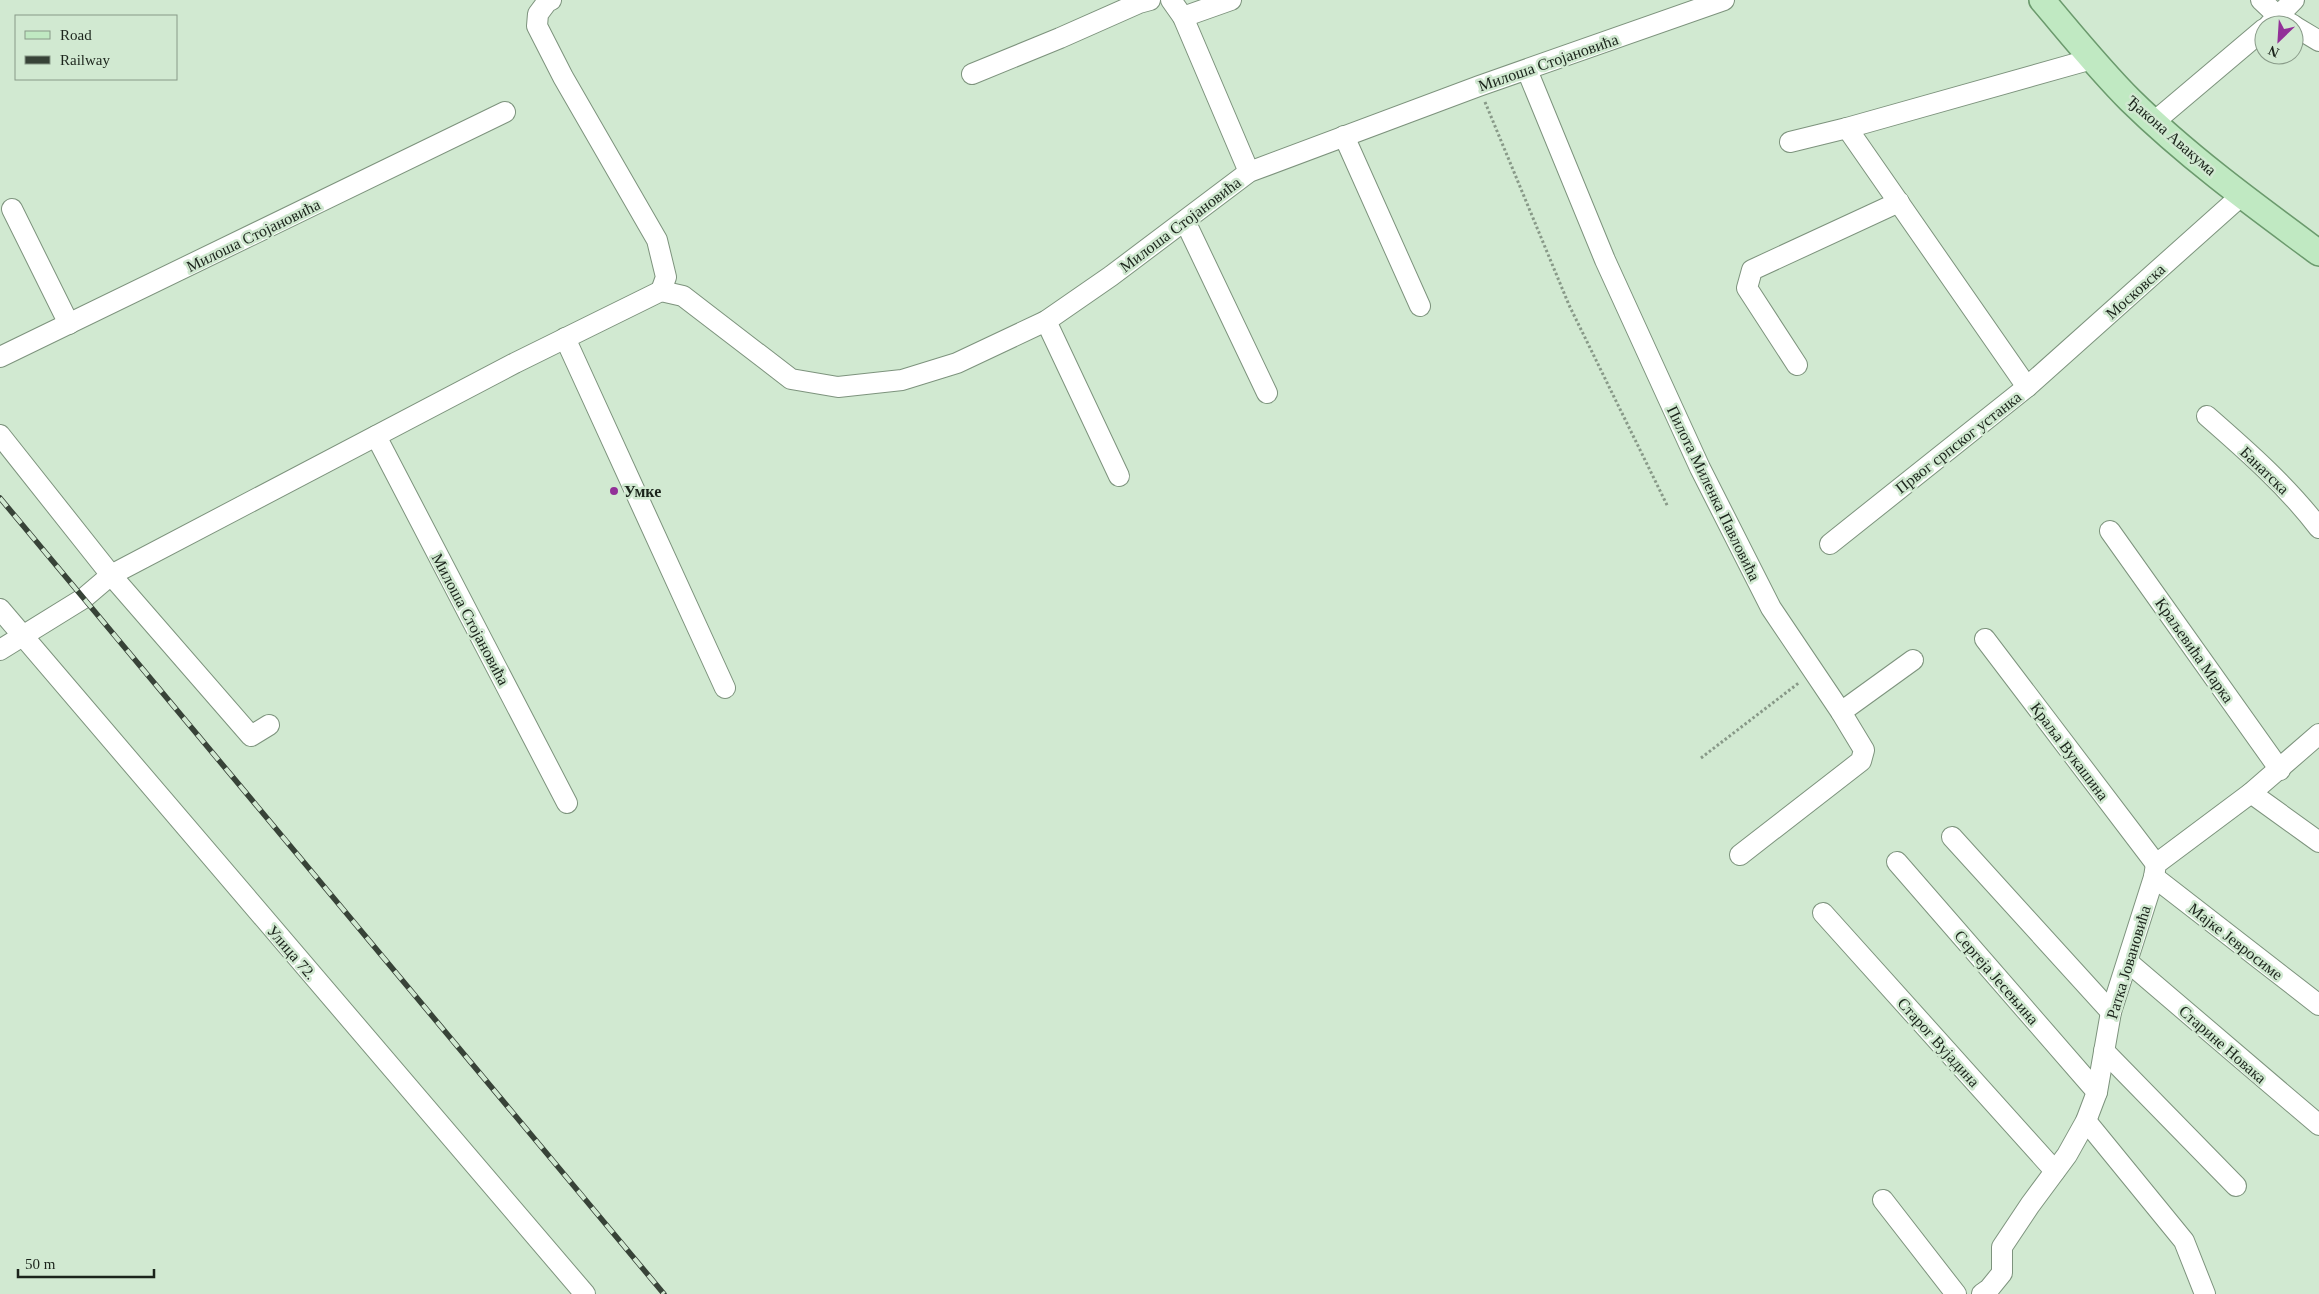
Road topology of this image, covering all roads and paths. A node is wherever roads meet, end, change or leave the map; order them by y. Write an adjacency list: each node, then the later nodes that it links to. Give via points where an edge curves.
1 (551, 0): 30 (street, via 538,14 537,26 658,240 666,278)
2 (1150, 0): 17 (street)
3 (1171, 0): 11 (street)
4 (1231, 0): 11 (street)
5 (1724, 0): 16 (street, Милоша Стојановића)
6 (2042, 0): 15 (main road, Ђакона Авакума)
7 (2261, 0): 9 (street)
8 (2294, 0): 10 (street)
9 (2273, 15)
10 (2285, 15)
11 (1183, 17): 24 (street)
12 (2304, 34): 13 (street)
13 (2319, 41)
14 (2254, 44): 20 (street)
15 (2092, 59): 20 (main road, Ђакона Авакума); 21 (street)
16 (1526, 70): 18 (street, Милоша Стојановића); 53 (street, Пилота Миленка Павловића, via 1605,260 1700,468 1771,608)
17 (972, 74)
18 (1479, 86): 22 (street, Милоша Стојановића); 43 (path, via 1569,305)
19 (505, 112): 33 (street, Милоша Стојановића)
20 (2154, 122): 25 (main road, Ђакона Авакума)
21 (1847, 128): 23 (street); 26 (street, Првог српског устанка)
22 (1344, 136): 24 (street, Милоша Стојановића); 31 (street)
23 (1790, 142)
24 (1249, 172): 28 (street, Милоша Стојановића)
25 (2242, 195): 29 (main road, Ђакона Авакума); 37 (street, Московска)
26 (1898, 202): 36 (street, via 1752,270 1747,288); 37 (street, Првог српског устанка)
27 (12, 209): 33 (street)
28 (1185, 221): 32 (street, Милоша Стојановића); 38 (street)
29 (2319, 253)
30 (661, 292): 32 (street, Милоша Стојановића, via 683,296 791,379 838,387 902,380 956,363); 34 (street)
31 (1420, 306)
32 (1046, 321): 42 (street)
33 (69, 324): 35 (street, Милоша Стојановића)
34 (566, 338): 41 (street); 54 (street)
35 (0, 357)
36 (1797, 365)
37 (2027, 386): 46 (street, Првог српског устанка)
38 (1267, 393)
39 (2207, 416): 44 (street, Банатска, via 2296,500)
40 (0, 435): 47 (street)
41 (376, 436): 47 (street); 61 (street, Милоша Стојановића)
42 (1119, 476)
43 (1668, 507)
44 (2319, 528)
45 (2110, 531): 59 (street, Краљевића Марка)
46 (1830, 544)
47 (111, 575): 49 (street, via 84,598); 56 (street, via 251,736)
48 (0, 609): 49 (street, Улица 72.)
49 (22, 635): 51 (street); 78 (street, Улица 72.)
50 (1985, 639): 66 (street, Краља Вукашина)
51 (0, 650)
52 (1913, 660): 55 (street)
53 (1813, 672): 55 (street, Пилота Миленка Павловића); 58 (path)
54 (725, 688)
55 (1842, 712): 64 (street, Пилота Миленка Павловића, via 1864,750 1861,761)
56 (268, 725)
57 (2319, 734): 59 (street)
58 (1701, 758)
59 (2280, 770): 60 (street)
60 (2251, 793): 63 (street); 66 (street)
61 (567, 803)
62 (1952, 837): 70 (street)
63 (2319, 842)
64 (1740, 855)
65 (1897, 862): 72 (street, Сергеја Јесењина)
66 (2155, 870): 68 (street, Ратка Јовановића); 69 (street, Мајке Јевросиме)
67 (1823, 913): 75 (street, Старог Вујадина)
68 (2128, 962): 70 (street, Ратка Јовановића); 74 (street, Старине Новака)
69 (2319, 1005)
70 (2110, 1012): 71 (street, Ратка Јовановића)
71 (2104, 1052): 72 (street, Ратка Јовановића); 76 (street)
72 (2097, 1092): 73 (street, Ратка Јовановића)
73 (2086, 1121): 75 (street, Ратка Јовановића); 81 (street, via 2184,1241)
74 (2319, 1125)
75 (2055, 1171): 80 (street, Ратка Јовановића, via 2002,1247 2002,1273)
76 (2236, 1186)
77 (1883, 1200): 79 (street)
78 (586, 1294)
79 (1956, 1294)
80 (1982, 1294)
81 (2205, 1294)

